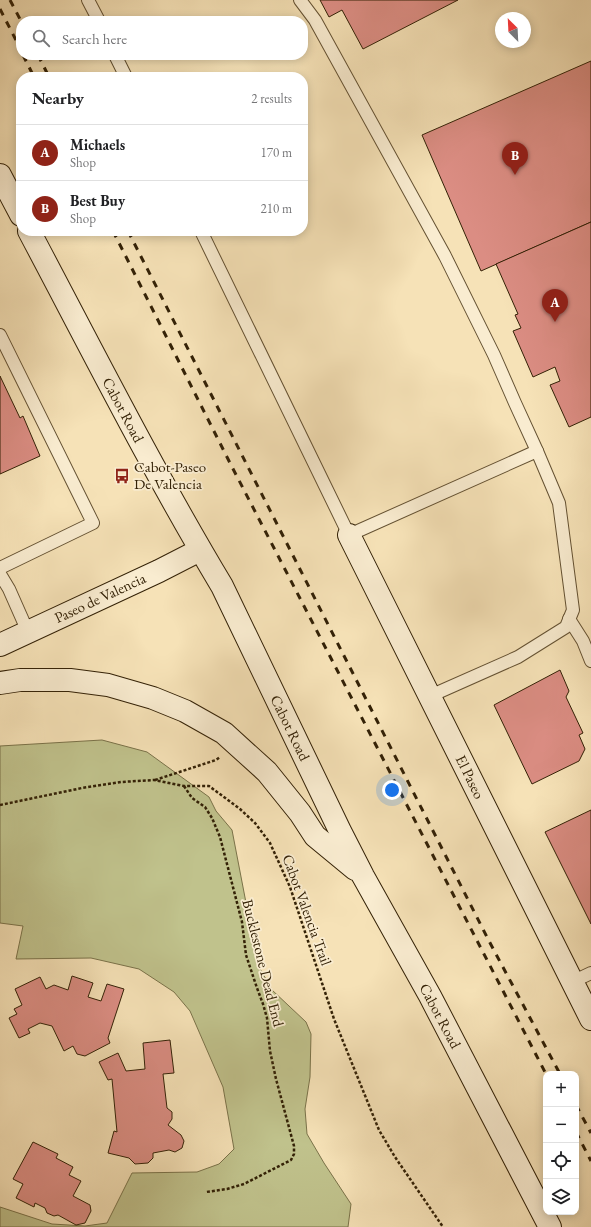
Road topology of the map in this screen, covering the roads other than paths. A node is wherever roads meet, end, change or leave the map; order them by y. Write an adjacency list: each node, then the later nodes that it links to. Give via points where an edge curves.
1 (88, 0): 3 (lane)
2 (300, 0): 11 (lane, via 315,20 445,256 494,355)
3 (96, 16)
4 (118, 60): 5 (lane)
5 (124, 72)
6 (1, 179): 7 (main road)
7 (16, 206)
8 (32, 236): 13 (main road, Cabot Road)
9 (203, 236): 12 (lane)
10 (0, 335): 14 (lane, via 93,523)
11 (537, 451): 12 (lane); 16 (lane, via 559,503 573,610)
12 (349, 534): 21 (main road, El Paseo)
13 (200, 550): 17 (main road, Paseo de Valencia); 22 (main road, Cabot Road, via 222,586)
14 (0, 568)
15 (0, 574): 17 (lane)
16 (569, 619): 19 (lane, via 583,641); 21 (lane, via 566,626 518,657)
17 (28, 632): 18 (main road, Paseo de Valencia)
18 (0, 645)
19 (591, 661)
20 (0, 683): 22 (main road, via 20,680 70,680 108,685 154,698 185,711 224,733 236,744 266,772 300,813 315,836)
21 (430, 696): 23 (main road, El Paseo)
22 (363, 876): 25 (main road, Cabot Road, via 430,996)
23 (582, 977): 24 (main road, El Paseo)
24 (591, 1019)
25 (550, 1227)

